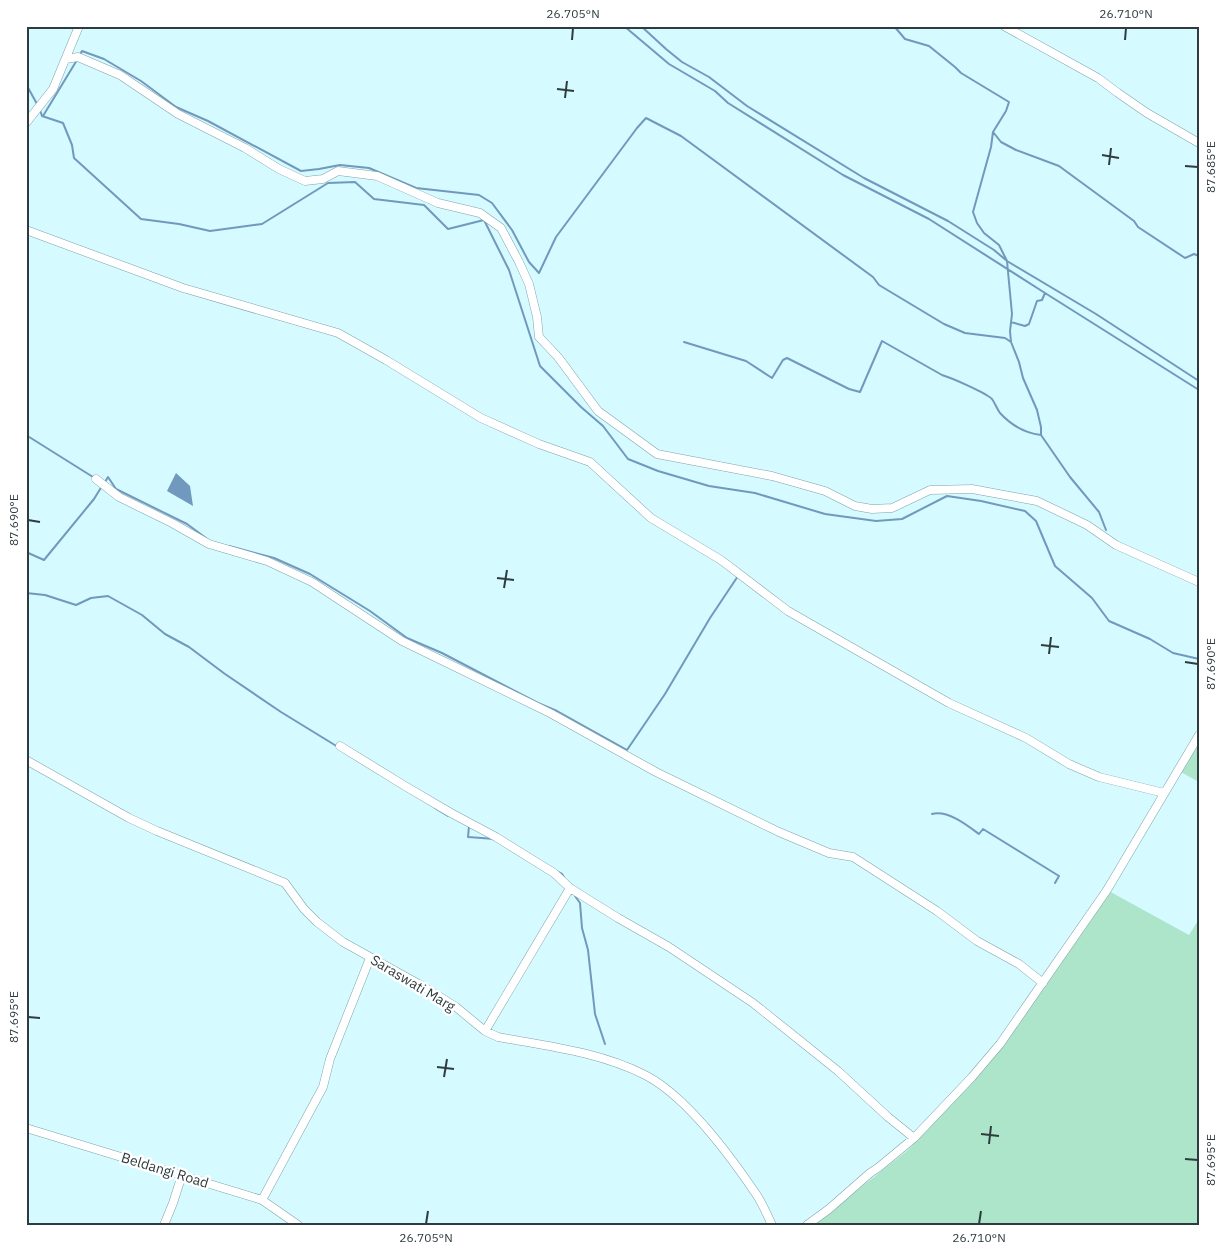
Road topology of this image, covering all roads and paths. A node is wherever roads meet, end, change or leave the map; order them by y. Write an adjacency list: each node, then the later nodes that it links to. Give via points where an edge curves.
1 (80, 26): 3 (street)
2 (1004, 26): 5 (street, via 1098,78 1118,94)
3 (66, 59): 4 (street, via 53,89); 8 (street, via 78,57 120,75 178,114 305,181 323,179 338,171 377,176 438,203 480,213 501,228 519,262 529,284 539,337 598,411 657,454 772,476 872,509 892,508 930,490 972,489 1037,501 1087,525 1116,545)
4 (26, 123)
5 (1199, 143)
6 (26, 230): 12 (street, via 183,288 338,333 481,418 590,462 651,518 721,560 788,610 949,703 1026,738 1069,764 1099,777)
7 (96, 479): 15 (street, via 120,497 209,544 267,561 312,582 402,641 550,713 638,763 779,832 829,853 853,857)
8 (1199, 582)
9 (1199, 736): 12 (street)
10 (340, 746): 13 (street, via 529,857)
11 (26, 760): 14 (street, Saraswati Marg, via 129,818 285,883 317,922)
12 (1164, 793): 15 (street, via 1111,884)
13 (570, 888): 16 (street); 18 (street, via 670,947 753,1003 838,1071)
14 (370, 958): 16 (street, Saraswati Marg, via 456,1007); 20 (street, via 330,1059 324,1087)
15 (1043, 983): 18 (street, via 1000,1044)
16 (485, 1031): 23 (street, Saraswati Marg, via 498,1037 596,1056 647,1076 676,1096 709,1132 757,1196)
17 (26, 1128): 19 (street, Beldangi Road)
18 (914, 1138): 24 (street)
19 (182, 1175): 20 (street, Beldangi Road); 21 (street)
20 (262, 1200): 22 (street, Beldangi Road)
21 (164, 1225)
22 (298, 1225)
23 (772, 1225)
24 (807, 1225)

